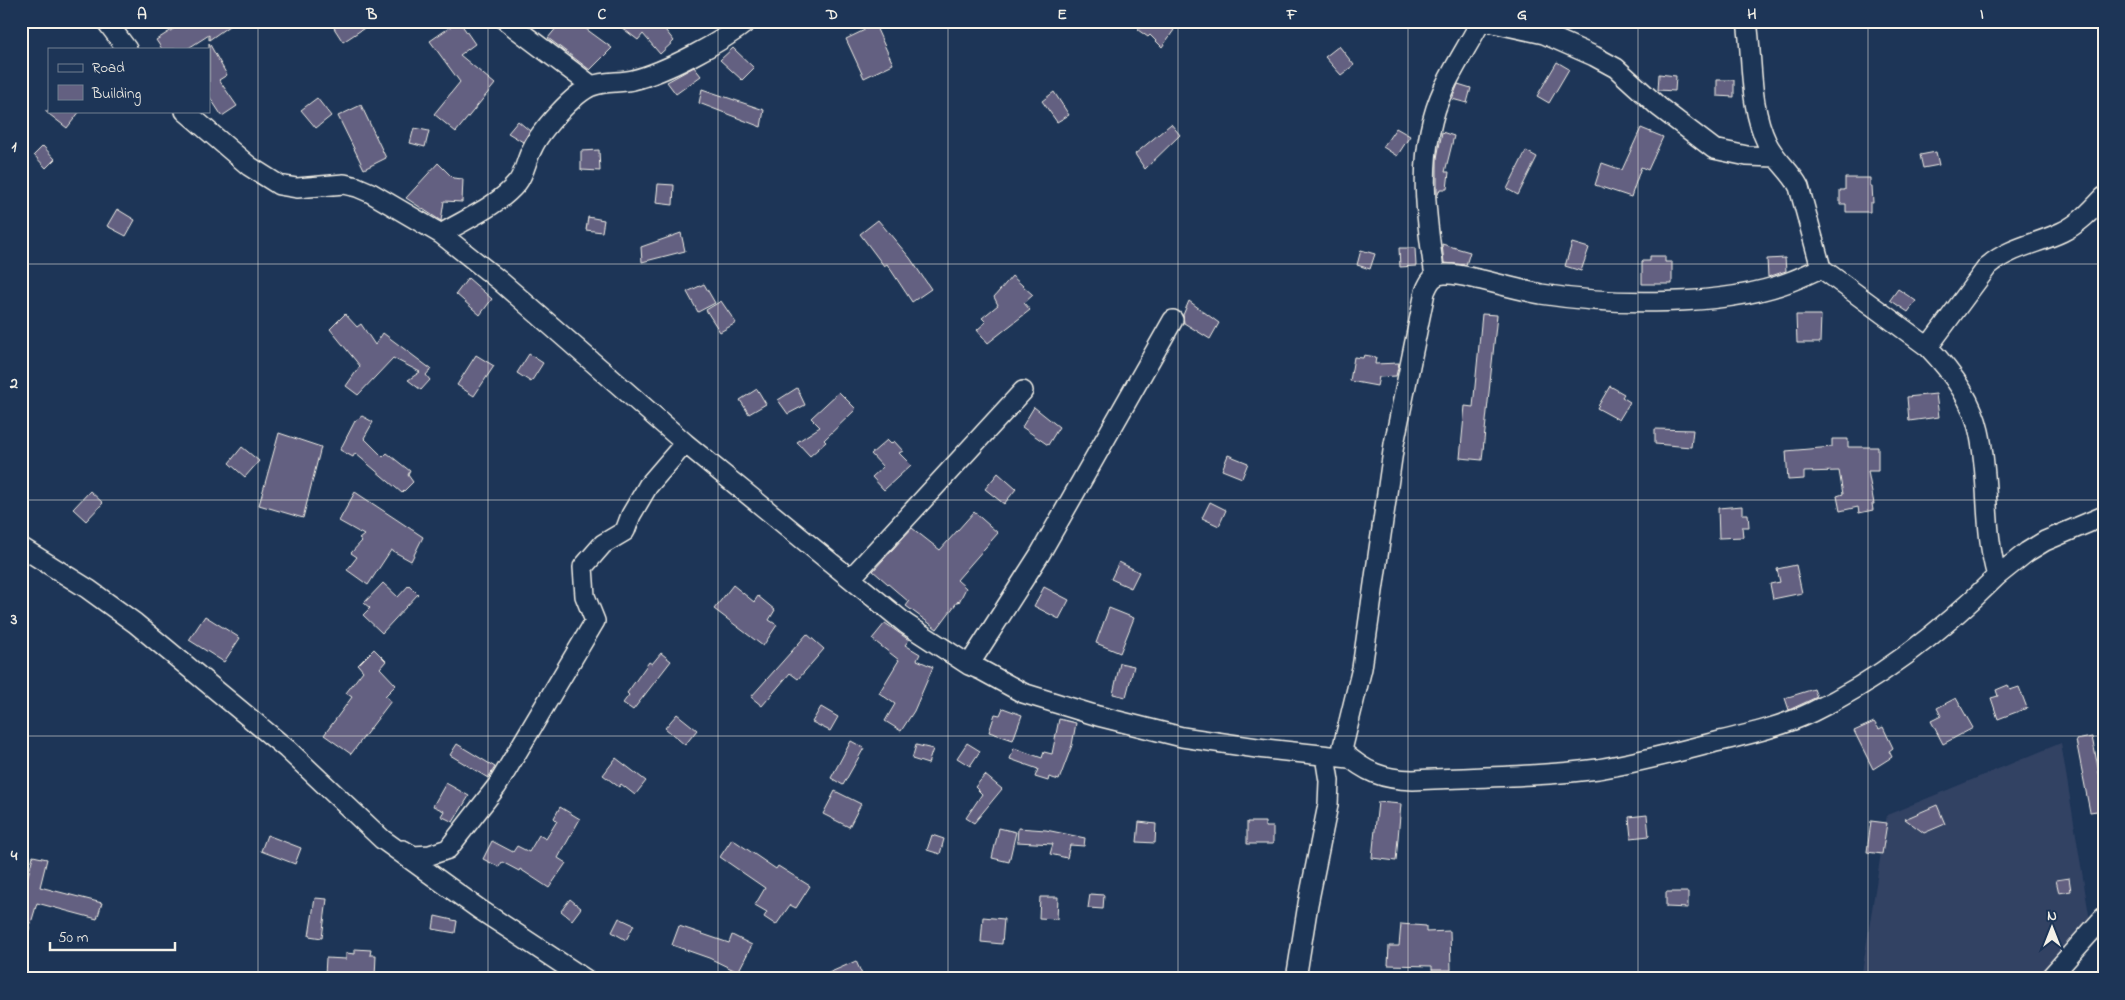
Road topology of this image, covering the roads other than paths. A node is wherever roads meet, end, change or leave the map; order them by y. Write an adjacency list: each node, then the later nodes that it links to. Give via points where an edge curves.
1 (106, 21): 6 (street)
2 (506, 21): 7 (street)
3 (748, 21): 7 (street, via 696,54 659,71 634,80)
4 (1482, 21): 9 (street, via 1544,34 1594,56 1628,78 1659,107 1714,149 1747,156); 13 (street, via 1444,88 1428,138 1425,200)
5 (1747, 21): 9 (street, via 1759,121 1768,146)
6 (125, 48)
7 (592, 86): 11 (street, via 568,104 537,139 522,176 508,192)
8 (187, 112): 11 (street, via 249,166 279,185 297,188 344,184 357,187)
9 (1776, 157): 12 (street, via 1799,187)
10 (2104, 197): 15 (street, via 2085,217 2062,232 2010,251 1988,266)
11 (441, 234): 17 (street, via 494,276)
12 (1821, 268): 13 (street, via 1788,283 1759,290 1682,300 1576,298 1520,290 1465,276); 15 (street)
13 (1435, 276): 24 (street, via 1425,292 1394,444 1366,644 1343,746 1343,752)
14 (1173, 320): 22 (street, via 1040,554)
15 (1928, 347): 20 (street, via 1957,383 1978,429 1985,473 1987,526)
16 (1023, 391): 21 (street)
17 (685, 443): 21 (street); 25 (street, via 648,486 625,531 603,544 583,567 585,596 595,621 497,786 466,827 448,849 430,855 412,856)
18 (2104, 516): 20 (street, via 2045,540)
19 (21, 547): 25 (street, via 88,589 168,650 287,749)
20 (1997, 576): 24 (street, via 1925,642 1884,671 1810,713 1767,728 1636,762 1527,776 1396,780 1363,770)
21 (851, 578): 22 (street, via 912,628)
22 (969, 665): 23 (street, via 1023,693 1107,719 1182,737)
23 (1325, 756): 24 (street); 28 (street, via 1328,805)
24 (1349, 758)
25 (382, 839): 27 (street, via 479,909)
26 (2104, 917): 29 (street)
27 (585, 979)
28 (1296, 979)
29 (2050, 979)

